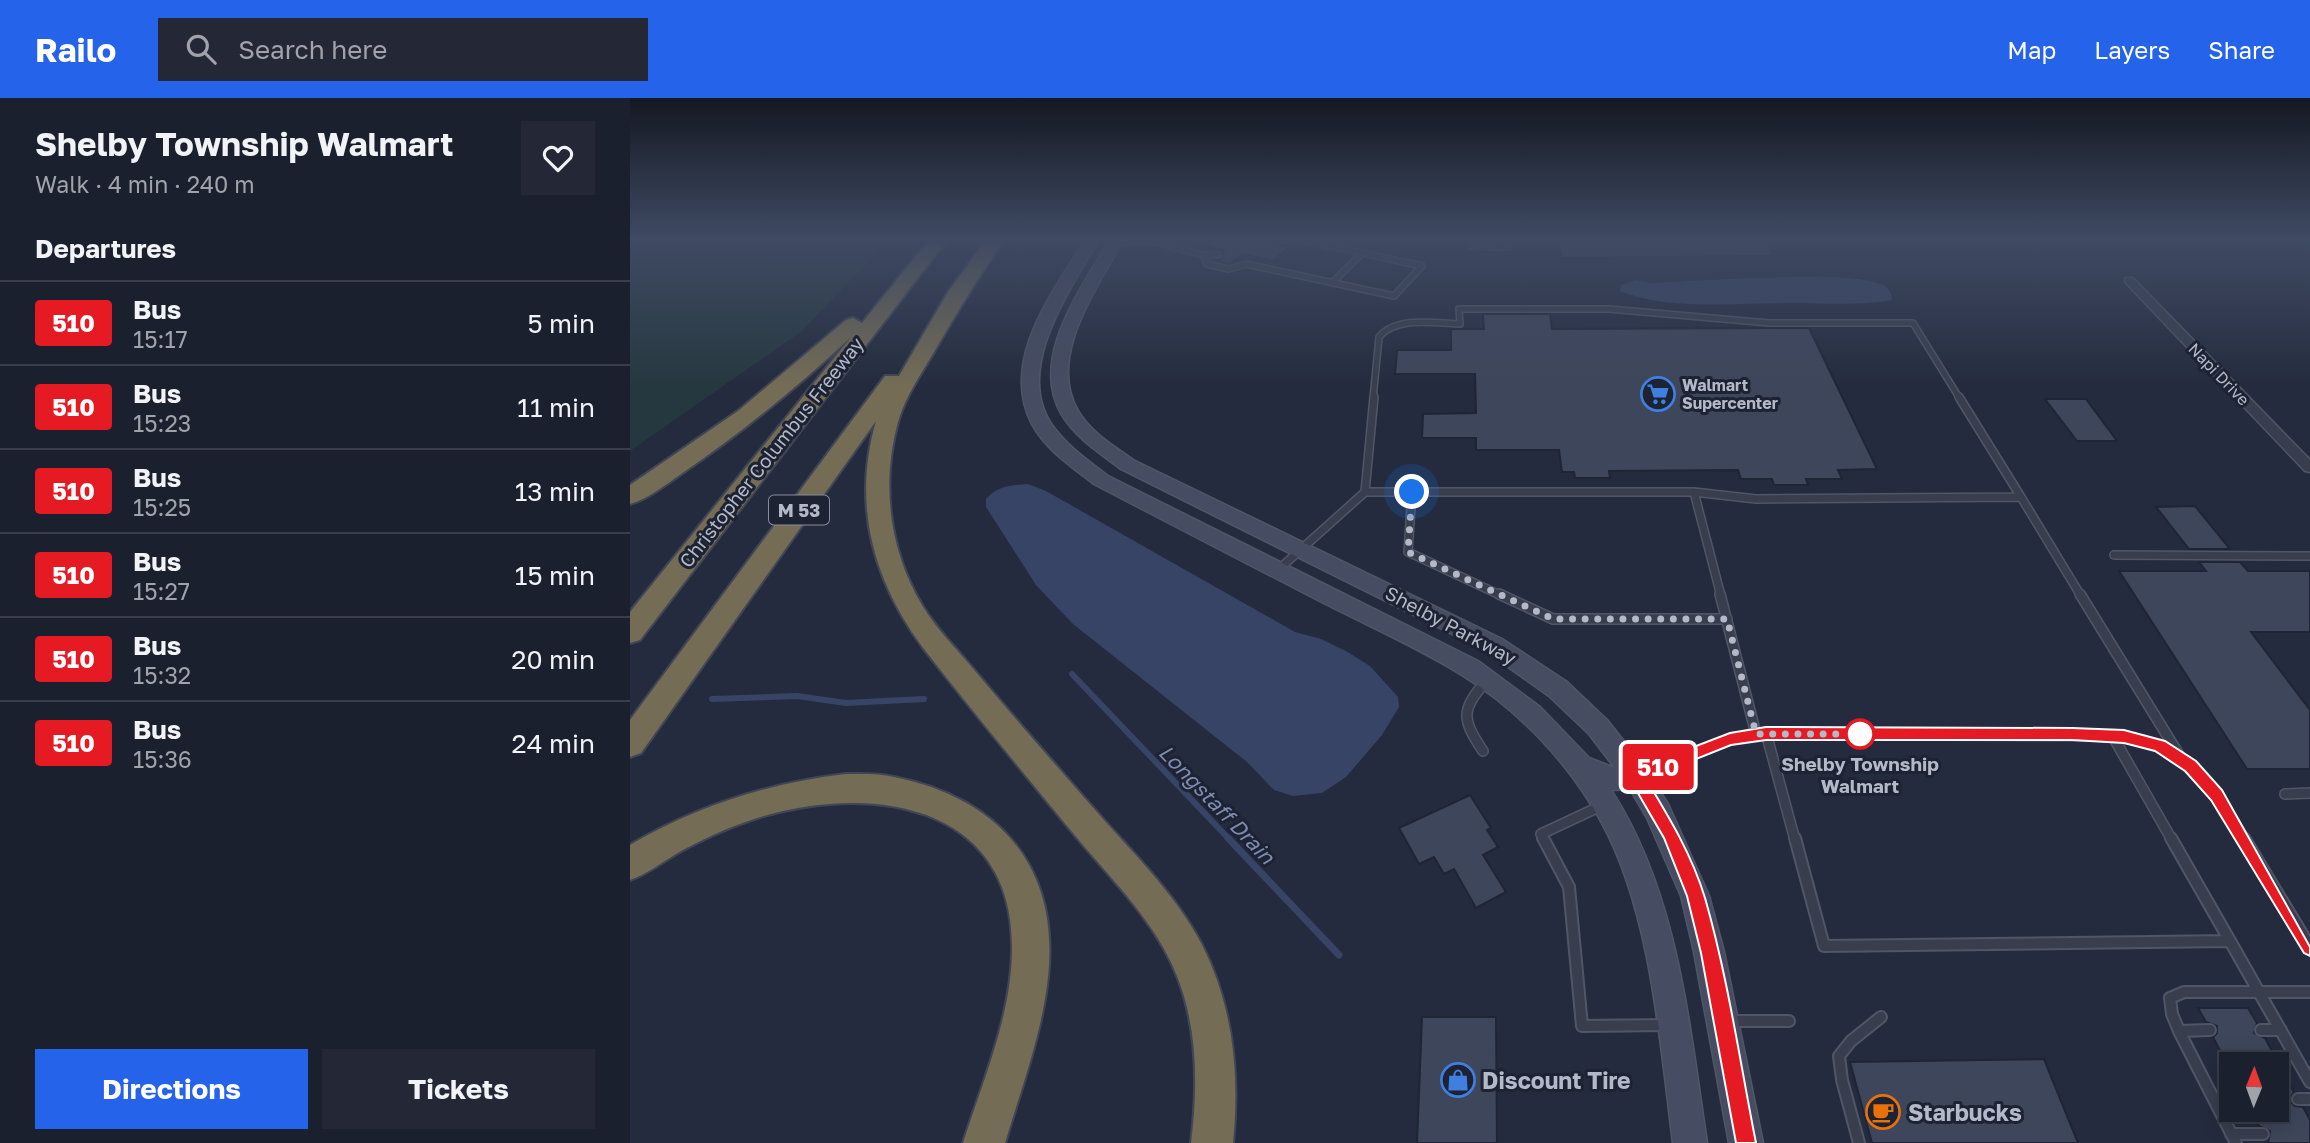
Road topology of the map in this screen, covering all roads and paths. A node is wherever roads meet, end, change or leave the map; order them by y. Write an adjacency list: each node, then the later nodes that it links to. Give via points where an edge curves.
1 (889, 289): 14 (highway, via 766,402)
2 (899, 289): 23 (highway, Christopher Columbus Freeway / M 53)
3 (960, 289): 27 (highway, M 53)
4 (962, 289): 54 (highway, via 890,412 875,497 887,559 907,604 936,644 1112,853 1187,956 1200,988 1213,1054)
5 (1065, 289): 19 (street, Shelby Parkway, via 1031,359 1030,397 1042,427 1064,454 1101,480)
6 (1090, 289): 16 (street, Shelby Parkway, via 1062,344 1057,374 1062,401 1080,428 1112,455)
7 (1360, 289): 8 (lane, via 1394,296)
8 (1401, 289)
9 (2137, 289): 10 (street, Napi Drive)
10 (2310, 468)
11 (1365, 492): 12 (lane); 15 (lane, via 1379,337 1384,329 1460,324 1459,309 1609,309 1769,323 1913,323); 16 (lane)
12 (1412, 492): 13 (lane); 22 (lane, via 1408,552 1553,619)
13 (1694, 492): 15 (lane, via 1756,499); 22 (lane)
14 (630, 496)
15 (2021, 497): 29 (lane)
16 (1301, 549): 19 (lane); 20 (street, Shelby Parkway)
17 (2114, 555): 18 (lane)
18 (2310, 556)
19 (1278, 570): 21 (street, Shelby Parkway)
20 (1391, 593): 21 (street, via 1364,594); 31 (street, Shelby Parkway, via 1534,670 1585,713)
21 (1348, 605): 24 (street, Shelby Parkway)
22 (1727, 619): 25 (lane)
23 (630, 632)
24 (1488, 679): 28 (lane, via 1468,702 1463,716); 30 (street, Shelby Parkway, via 1539,720)
25 (1761, 734): 26 (lane); 31 (lane, via 1730,739); 36 (lane, via 1824,946)
26 (2112, 735): 29 (lane, via 2151,743); 36 (lane)
27 (630, 744)
28 (1483, 751)
29 (2181, 758): 37 (lane, via 2217,795)
30 (1580, 764): 31 (street, via 1614,781); 34 (street, Shelby Parkway)
31 (1636, 776): 41 (street, Shelby Parkway, via 1671,834 1695,896)
32 (2310, 793): 33 (lane)
33 (2285, 794)
34 (1607, 803): 43 (street, Shelby Parkway, via 1632,853 1650,907); 43 (lane, via 1541,834 1569,887 1582,1026)
35 (630, 864): 53 (highway, via 670,839 740,809 805,793 894,790 963,816 985,833 1007,858 1019,882 1029,920 1031,955 1027,994)
36 (2230, 941): 38 (lane)
37 (2310, 947)
38 (2258, 991): 39 (lane); 46 (lane); 47 (lane, via 2184,992 2169,998)
39 (2310, 992)
40 (1881, 1017): 57 (lane, via 1839,1056)
41 (1723, 1021): 42 (lane); 56 (street, Shelby Parkway)
42 (1789, 1021)
43 (1672, 1025): 55 (street, Shelby Parkway)
44 (2210, 1030): 47 (lane)
45 (2261, 1030): 46 (lane)
46 (2281, 1030): 48 (lane)
47 (2179, 1031): 49 (lane)
48 (2310, 1082)
49 (2214, 1099): 50 (lane); 52 (lane)
50 (2219, 1099)
51 (2263, 1134): 52 (lane)
52 (2234, 1138)
53 (984, 1143)
54 (1212, 1143)
55 (1690, 1143)
56 (1746, 1143)
57 (1859, 1143)

